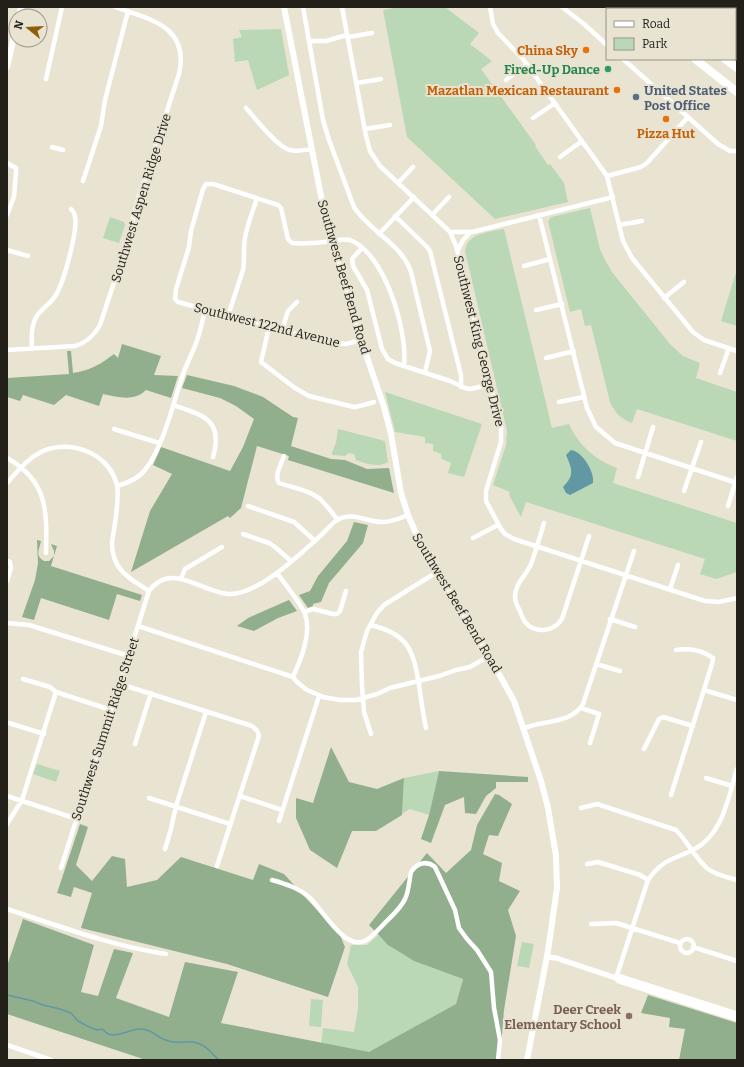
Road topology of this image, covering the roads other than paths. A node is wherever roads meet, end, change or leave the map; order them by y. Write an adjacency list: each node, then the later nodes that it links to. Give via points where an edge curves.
1 (62, 7): 20 (street)
2 (115, 7): 8 (street, Southwest Aspen Ridge Drive)
3 (284, 7): 33 (main road, Southwest Beef Bend Road)
4 (303, 7): 11 (street)
5 (342, 7): 10 (street, Southwest King George Drive)
6 (490, 7): 17 (street, via 495,28)
7 (562, 7): 12 (street)
8 (128, 11): 40 (street, via 105,100 101,126); 74 (street, Southwest Aspen Ridge Drive, via 156,21 172,35 181,56 179,74 100,326 89,339 75,346)
9 (372, 33): 10 (street)
10 (347, 36): 11 (street, via 326,41); 23 (street, Southwest King George Drive)
11 (309, 41): 55 (street, via 328,140 354,207 360,217)
12 (606, 44)
13 (11, 48): 18 (main road)
14 (624, 60): 27 (street)
15 (696, 60): 24 (highway)
16 (726, 60): 19 (highway)
17 (527, 64): 22 (street); 25 (street)
18 (7, 67)
19 (737, 68)
20 (46, 79)
21 (381, 79): 23 (street)
22 (506, 80)
23 (357, 83): 30 (street, Southwest King George Drive)
24 (737, 92)
25 (555, 103): 28 (street); 31 (street)
26 (246, 108): 33 (street, via 281,146 299,151)
27 (688, 117): 35 (street, via 724,148); 39 (street, via 647,163)
28 (533, 118)
29 (390, 125): 30 (street)
30 (365, 129): 41 (street, Southwest King George Drive, via 370,151)
31 (582, 141): 36 (street); 39 (street)
32 (52, 146): 34 (street)
33 (312, 149): 56 (main road, Southwest Beef Bend Road)
34 (63, 150)
35 (737, 152)
36 (560, 157)
37 (7, 163): 47 (street, via 16,168 15,192)
38 (413, 167): 41 (street)
39 (607, 176): 44 (street)
40 (83, 181)
41 (398, 183): 42 (street, Southwest King George Drive)
42 (414, 197): 48 (street, Southwest King George Drive); 50 (street)
43 (449, 197): 48 (street)
44 (613, 197): 49 (street); 52 (street)
45 (257, 198): 56 (street, via 280,206 288,239 292,243); 67 (street, Southwest 122nd Avenue, via 212,184 203,189 175,299); 69 (street, via 245,236 245,262)
46 (71, 209): 74 (street, via 76,218 72,247 58,291 40,311 33,324)
47 (7, 215)
48 (432, 215): 53 (street, Southwest King George Drive)
49 (540, 215): 54 (street); 61 (street)
50 (395, 216): 55 (street); 83 (street, via 428,247 433,257 461,375)
51 (642, 221): 52 (street)
52 (619, 225): 64 (street, via 632,258)
53 (450, 232): 54 (street); 59 (street, Southwest King George Drive)
54 (472, 232): 59 (street, via 463,240)
55 (379, 234): 80 (street, via 408,263 430,351)
56 (333, 241): 57 (street, via 348,239); 72 (main road, Southwest Beef Bend Road)
57 (362, 248): 79 (street, via 374,260 390,288 406,355); 79 (street, via 352,259 367,290 382,349 388,359)
58 (7, 250): 60 (street)
59 (458, 252): 82 (street, Southwest King George Drive)
60 (28, 256)
61 (550, 259): 62 (street); 66 (street)
62 (524, 266)
63 (684, 282): 64 (street)
64 (664, 298): 73 (street, via 693,332 704,340)
65 (297, 302): 71 (street, via 288,311)
66 (562, 304): 68 (street); 76 (street)
67 (205, 310): 69 (street, Southwest 122nd Avenue); 87 (street, via 196,344)
68 (536, 310)
69 (228, 316): 70 (street, Southwest 122nd Avenue)
70 (269, 327): 71 (street, Southwest 122nd Avenue); 85 (street, via 261,362 295,388 309,396 347,406)
71 (282, 330): 72 (street, Southwest 122nd Avenue, via 338,344)
72 (360, 340): 105 (main road, Southwest Beef Bend Road, via 384,407 400,489)
73 (729, 348): 77 (street); 81 (street)
74 (32, 349): 75 (street, Southwest Aspen Ridge Drive)
75 (7, 350)
76 (574, 351): 78 (street); 84 (street)
77 (737, 351)
78 (546, 358)
79 (404, 366): 80 (street)
80 (425, 372): 83 (street)
81 (720, 373)
82 (490, 384): 83 (street); 108 (street, Southwest King George Drive, via 502,433 485,495 487,505)
83 (461, 387)
84 (584, 397): 86 (street); 92 (street, via 596,428 614,443)
85 (374, 402)
86 (559, 402)
87 (173, 405): 91 (street); 94 (street, via 202,415 213,426 216,446)
88 (653, 428): 92 (street)
89 (114, 429): 91 (street)
90 (701, 442): 97 (street)
91 (159, 443): 101 (street, via 150,463 140,475 126,484)
92 (645, 454): 97 (street); 98 (street)
93 (284, 456): 106 (street, via 277,476 278,483 317,497)
94 (212, 457)
95 (7, 458): 96 (street)
96 (21, 468): 100 (street); 101 (street, via 42,452 58,447 72,448 88,452 103,462 113,474); 116 (street, via 38,486 44,503 47,521)
97 (691, 468): 99 (street); 102 (street)
98 (638, 477)
99 (736, 481): 104 (street)
100 (7, 483)
101 (117, 486): 127 (street, via 112,543 114,556 122,572)
102 (684, 491)
103 (248, 506): 112 (street, via 294,522)
104 (728, 506)
105 (408, 515): 106 (street, via 388,522 374,522 354,517); 121 (main road, Southwest Beef Bend Road)
106 (338, 520): 112 (street)
107 (544, 523): 113 (street)
108 (498, 524): 111 (street); 113 (street, Southwest King George Drive, via 510,537)
109 (243, 534): 118 (street, via 269,543)
110 (589, 536): 119 (street)
111 (473, 538)
112 (315, 541): 118 (street)
113 (536, 546): 119 (street, Southwest King George Drive); 119 (street, via 531,564 516,588 515,599 524,621 534,628 551,629 562,619)
114 (222, 547): 124 (street, via 186,568)
115 (634, 551): 123 (street)
116 (46, 553)
117 (7, 561): 125 (street, via 10,562 11,568)
118 (292, 561): 122 (street)
119 (581, 561): 123 (street, Southwest King George Drive)
120 (678, 565): 126 (street)
121 (437, 572): 133 (street, via 384,605); 138 (main road, Southwest Beef Bend Road)
122 (277, 573): 124 (street, via 253,587 232,594); 130 (street)
123 (626, 575): 126 (street, Southwest King George Drive); 131 (street)
124 (181, 579): 127 (street, via 165,579)
125 (7, 581)
126 (670, 589): 129 (street, Southwest King George Drive, via 711,602)
127 (150, 591): 134 (street, Southwest Summit Ridge Street)
128 (346, 591): 130 (street, via 337,614 313,609)
129 (737, 598)
130 (304, 612): 141 (street, via 308,634)
131 (610, 619): 135 (street); 139 (street)
132 (7, 623): 137 (street, via 29,625)
133 (370, 625): 143 (street, via 385,628 405,644 413,656); 149 (street, via 361,652)
134 (138, 626): 137 (street, Southwest Summit Ridge Street); 141 (street)
135 (635, 627)
136 (676, 650): 145 (street, via 688,648 713,658)
137 (129, 656): 144 (street, Southwest Summit Ridge Street)
138 (489, 656): 143 (street, via 470,667); 157 (main road, Southwest Beef Bend Road, via 514,701)
139 (596, 664): 140 (street); 151 (street)
140 (620, 672)
141 (293, 677): 148 (street, via 301,686)
142 (23, 679): 146 (street, via 50,687)
143 (418, 681): 149 (street); 156 (street)
144 (120, 684): 147 (street); 152 (street, Southwest Summit Ridge Street)
145 (704, 690): 150 (street); 155 (street)
146 (56, 692): 152 (street); 158 (street)
147 (151, 693): 153 (street); 161 (street)
148 (319, 696): 149 (street, via 340,700); 173 (street)
149 (362, 698): 159 (street)
150 (737, 700)
151 (580, 708): 157 (street, via 570,717); 160 (street, via 599,714)
152 (112, 710): 174 (street, Southwest Summit Ridge Street)
153 (206, 712): 168 (street, via 252,726 258,731 258,739); 171 (street)
154 (9, 722): 158 (street)
155 (693, 726): 162 (street, via 663,717 659,719); 166 (street)
156 (426, 728)
157 (524, 728): 192 (main road, Southwest Beef Bend Road, via 541,782 556,856 556,903)
158 (44, 734): 170 (street)
159 (371, 734)
160 (590, 743)
161 (135, 744)
162 (644, 749)
163 (737, 769): 165 (street)
164 (706, 778): 165 (street)
165 (732, 786): 179 (street, via 718,826 708,840)
166 (671, 795)
167 (7, 796): 170 (street)
168 (240, 796): 173 (street); 177 (street)
169 (149, 798): 171 (street)
170 (22, 800): 174 (street); 176 (street)
171 (176, 806): 177 (street); 178 (street)
172 (581, 808): 179 (street, via 597,804 676,830)
173 (282, 810): 175 (street)
174 (77, 819): 182 (street, Southwest Summit Ridge Street)
175 (279, 820)
176 (7, 824)
177 (230, 824): 181 (street)
178 (165, 849)
179 (692, 850): 184 (street, via 667,861 656,869); 185 (street, via 708,869)
180 (587, 864): 184 (street, via 598,862)
181 (217, 866)
182 (61, 868)
183 (272, 880): 199 (street, via 297,888 315,903 342,936 354,942 361,942 370,938 401,906 407,894 411,872 416,866 424,863 435,867 455,910 459,928 477,950 492,976 500,1040)
184 (648, 880): 188 (street)
185 (737, 880)
186 (7, 909): 191 (street, via 104,940)
187 (591, 924): 188 (street, via 616,924)
188 (632, 928): 189 (street); 194 (street)
189 (680, 943): 190 (street, via 683,951 689,952); 190 (street, via 683,939 689,939)
190 (693, 948): 193 (street)
191 (166, 954)
192 (547, 957): 194 (street); 200 (main road, Southwest Beef Bend Road)
193 (737, 961)
194 (616, 978): 195 (street, via 628,979); 196 (street, via 619,982)
195 (737, 1014)
196 (737, 1019)
197 (7, 1045): 198 (street)
198 (52, 1060)
199 (498, 1060)
200 (527, 1060)

